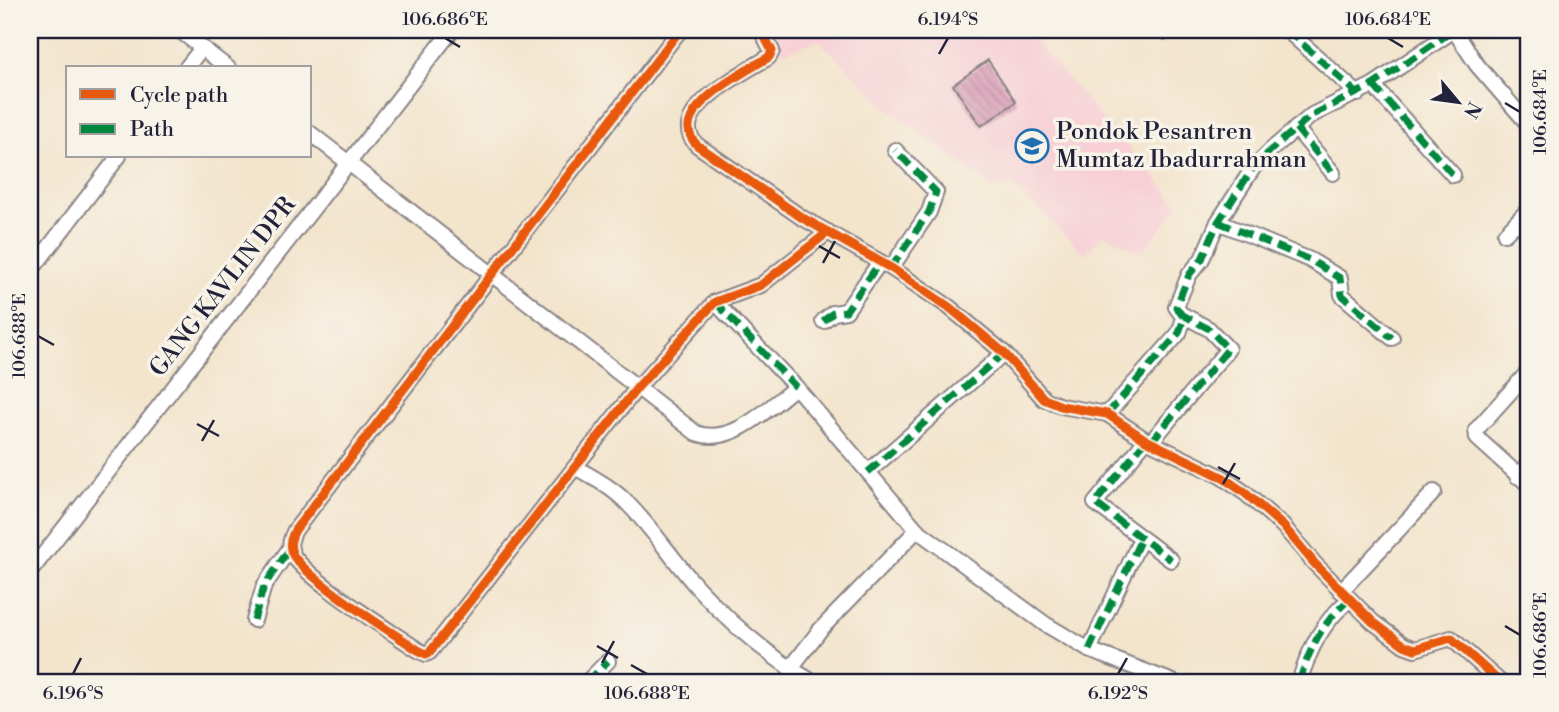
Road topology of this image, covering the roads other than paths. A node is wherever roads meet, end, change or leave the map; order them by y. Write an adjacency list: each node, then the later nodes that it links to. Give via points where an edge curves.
1 (179, 30): 7 (street)
2 (452, 30): 17 (street, GANG KAVLIN DPR)
3 (680, 30): 28 (street)
4 (761, 30): 23 (street, via 772,51 769,57 698,105 687,122 688,133 722,164)
5 (1287, 30): 11 (street)
6 (1454, 30): 10 (street); 12 (street, via 1477,65)
7 (201, 48): 8 (street); 9 (street)
8 (188, 66)
9 (225, 66)
10 (1373, 85): 11 (street); 19 (street)
11 (1358, 94): 13 (street, via 1311,114)
12 (1529, 125)
13 (1296, 128): 18 (street); 21 (street, via 1254,168)
14 (312, 135): 17 (street)
15 (895, 150): 26 (street, via 936,192 929,212)
16 (117, 158): 27 (street)
17 (349, 164): 28 (street); 49 (street, GANG KAVLIN DPR)
18 (1333, 173)
19 (1452, 175)
20 (1529, 209): 22 (street)
21 (1219, 222): 30 (street, via 1176,307); 32 (street, via 1310,260 1340,278 1342,295)
22 (1517, 222): 24 (street); 25 (street)
23 (828, 232): 26 (street); 29 (street, via 761,285)
24 (1529, 233)
25 (1505, 234)
26 (886, 265): 31 (street, via 846,312 833,313); 33 (street, via 949,306)
27 (30, 272)
28 (492, 275): 36 (street); 47 (street, via 295,530)
29 (715, 302): 35 (street); 36 (street)
30 (1183, 315): 37 (street, via 1176,338); 38 (street, via 1209,329 1228,349)
31 (823, 321)
32 (1392, 338)
33 (1004, 353): 37 (street, via 1044,399); 41 (street)
34 (1529, 371): 42 (street, via 1476,430 1477,439)
35 (796, 387): 36 (street, via 739,429 710,438 680,422); 41 (street)
36 (637, 388): 40 (street)
37 (1107, 414): 38 (street)
38 (1149, 441): 46 (street, via 1095,503); 50 (street, via 1245,493 1283,526)
39 (1529, 463): 42 (street)
40 (575, 467): 47 (street, via 426,654 331,589 294,557); 54 (street, via 628,503 699,588 749,638)
41 (868, 472): 45 (street)
42 (1517, 476): 43 (street)
43 (1529, 485)
44 (1434, 492): 50 (street)
45 (917, 530): 52 (street, via 1045,624); 54 (street, via 820,630)
46 (1141, 539): 48 (street); 52 (street)
47 (290, 548): 51 (street, via 264,586)
48 (1171, 560)
49 (30, 572)
50 (1345, 595): 58 (street, via 1316,637); 59 (street, via 1373,622 1415,649 1451,638)
51 (254, 620)
52 (1089, 650): 57 (street)
53 (608, 662): 55 (street)
54 (790, 669): 56 (street)
55 (587, 682)
56 (813, 682)
57 (1173, 682)
58 (1299, 682)
59 (1500, 682)

